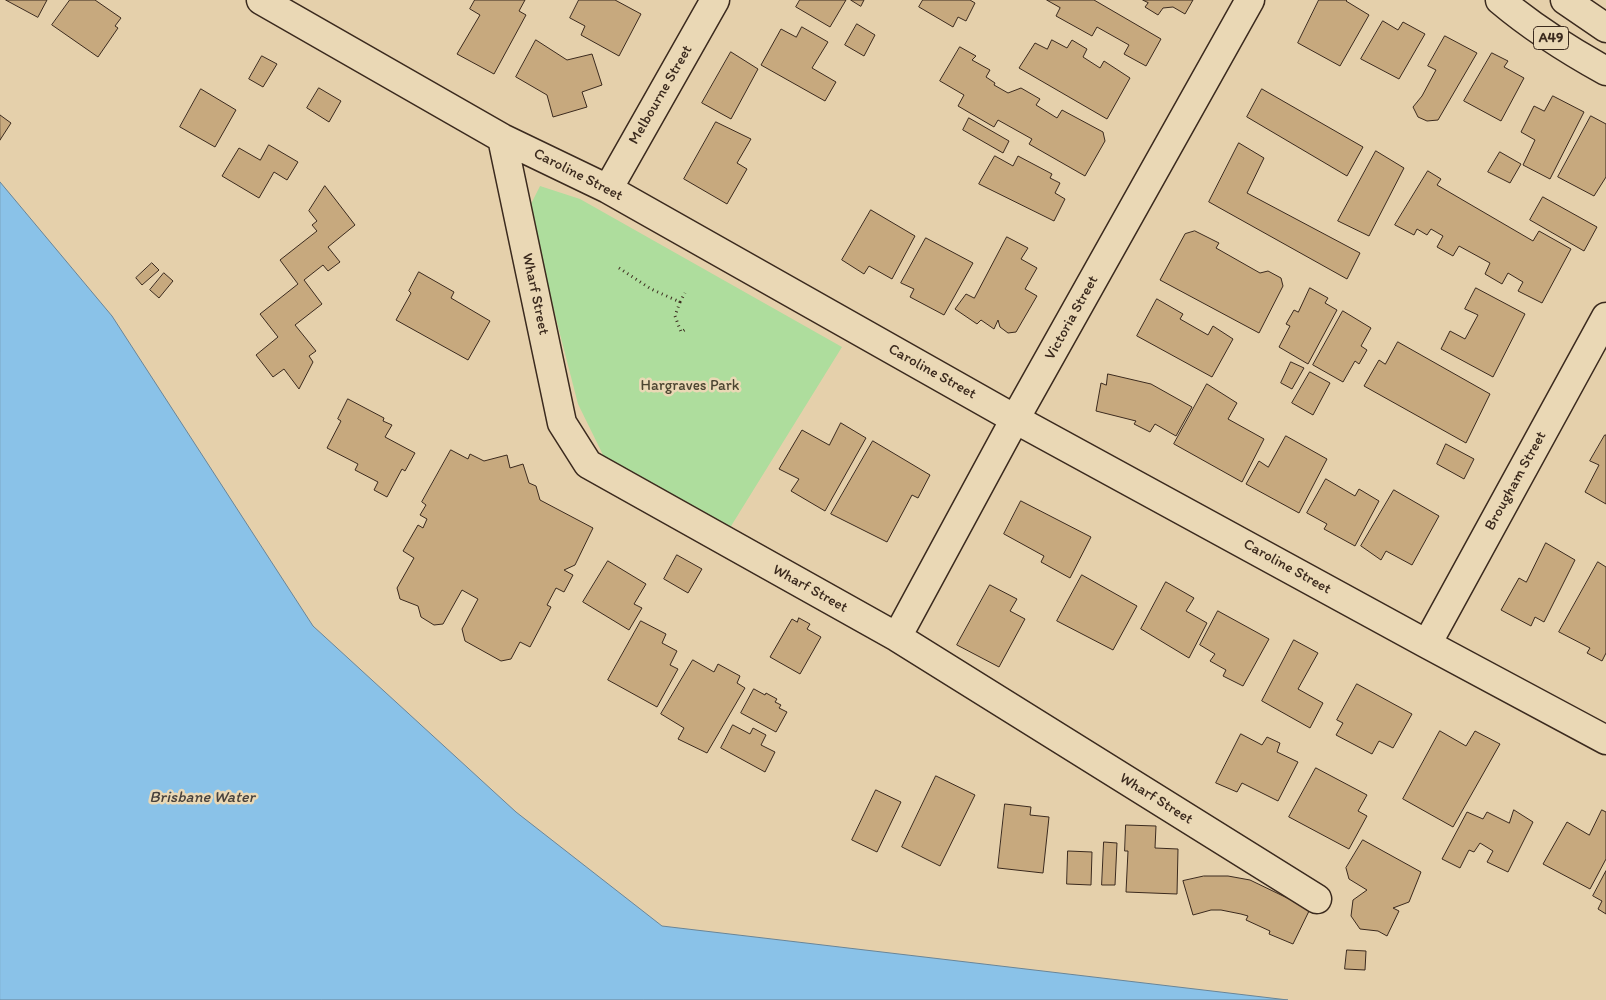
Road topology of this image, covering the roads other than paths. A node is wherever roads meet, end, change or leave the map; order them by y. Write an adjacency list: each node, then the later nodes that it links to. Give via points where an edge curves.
1 (261, 0): 8 (main road, Caroline Street)
2 (715, 0): 9 (main road, Melbourne Street)
3 (1250, 0): 11 (main road, Victoria Street)
4 (1500, 0): 7 (main road, A49, via 1531,25)
5 (1565, 0): 6 (main road, A49)
6 (1606, 28)
7 (1606, 71)
8 (502, 138): 9 (main road, Caroline Street); 12 (main road, Wharf Street, via 562,423 588,464)
9 (608, 189): 11 (main road, Caroline Street)
10 (1606, 317): 13 (main road, Brougham Street)
11 (1015, 418): 12 (main road, Victoria Street); 13 (main road, Caroline Street)
12 (897, 637): 15 (main road, Wharf Street)
13 (1427, 644): 14 (main road, Caroline Street)
14 (1606, 740)
15 (1317, 899)

